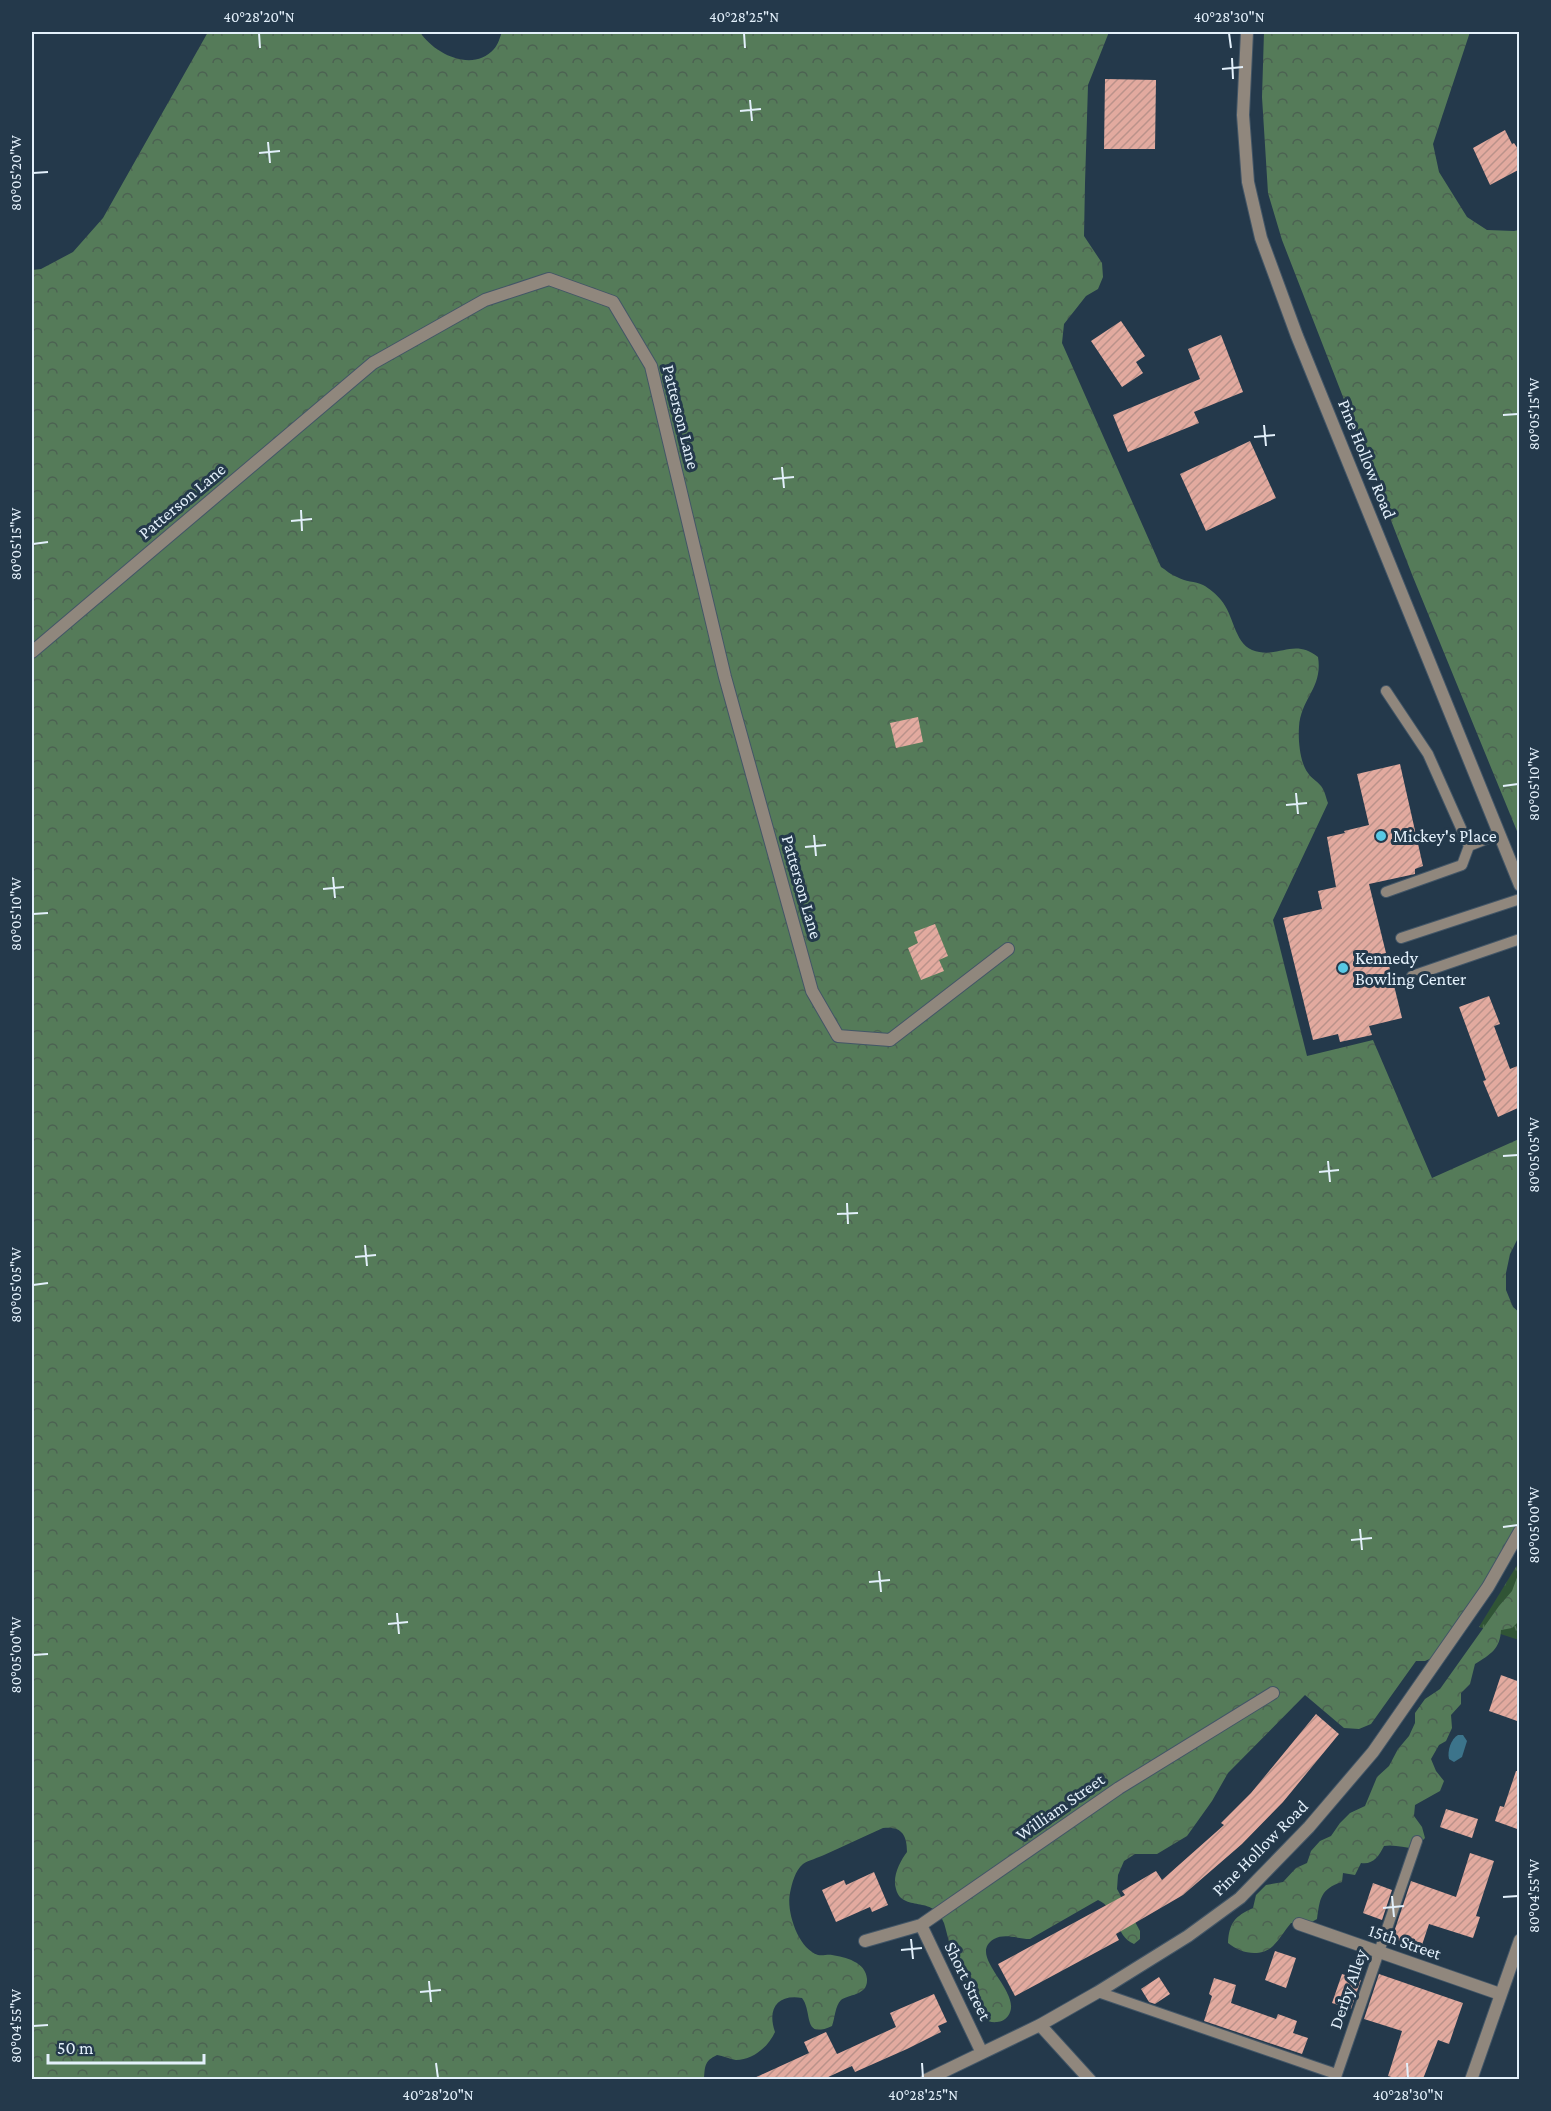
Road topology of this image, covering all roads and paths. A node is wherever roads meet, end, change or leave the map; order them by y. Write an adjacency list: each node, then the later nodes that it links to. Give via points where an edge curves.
1 (1247, 32): 4 (street, Pine Hollow Road, via 1243,115 1248,182 1261,238)
2 (32, 652): 11 (street, Patterson Lane, via 373,363 485,300 549,279 613,302 651,366 725,677 812,992 838,1036 890,1040)
3 (1386, 691): 5 (lane, via 1428,754)
4 (1499, 834): 5 (lane); 6 (street, Pine Hollow Road)
5 (1469, 846): 7 (lane, via 1462,866)
6 (1520, 885)
7 (1386, 892)
8 (1520, 899): 9 (lane)
9 (1401, 938)
10 (1520, 939): 12 (lane)
11 (1008, 949)
12 (1412, 976)
13 (1520, 1532): 21 (street, Pine Hollow Road, via 1488,1587 1373,1752 1309,1827 1240,1898 1216,1917)
14 (1273, 1693): 17 (street, William Street, via 1119,1788)
15 (1417, 1841): 20 (lane, Derby Alley)
16 (1299, 1924): 20 (street, 15th Street)
17 (921, 1925): 19 (street, William Street); 24 (street, Short Street)
18 (1520, 1940): 22 (street)
19 (865, 1941)
20 (1379, 1952): 22 (street, 15th Street); 25 (lane, Derby Alley)
21 (1098, 1992): 23 (street, Pine Hollow Road); 25 (lane)
22 (1500, 1994): 28 (street)
23 (1040, 2025): 24 (street, Pine Hollow Road); 27 (street)
24 (982, 2053): 26 (street, Pine Hollow Road)
25 (1335, 2077)
26 (926, 2079)
27 (1090, 2079)
28 (1471, 2079)

